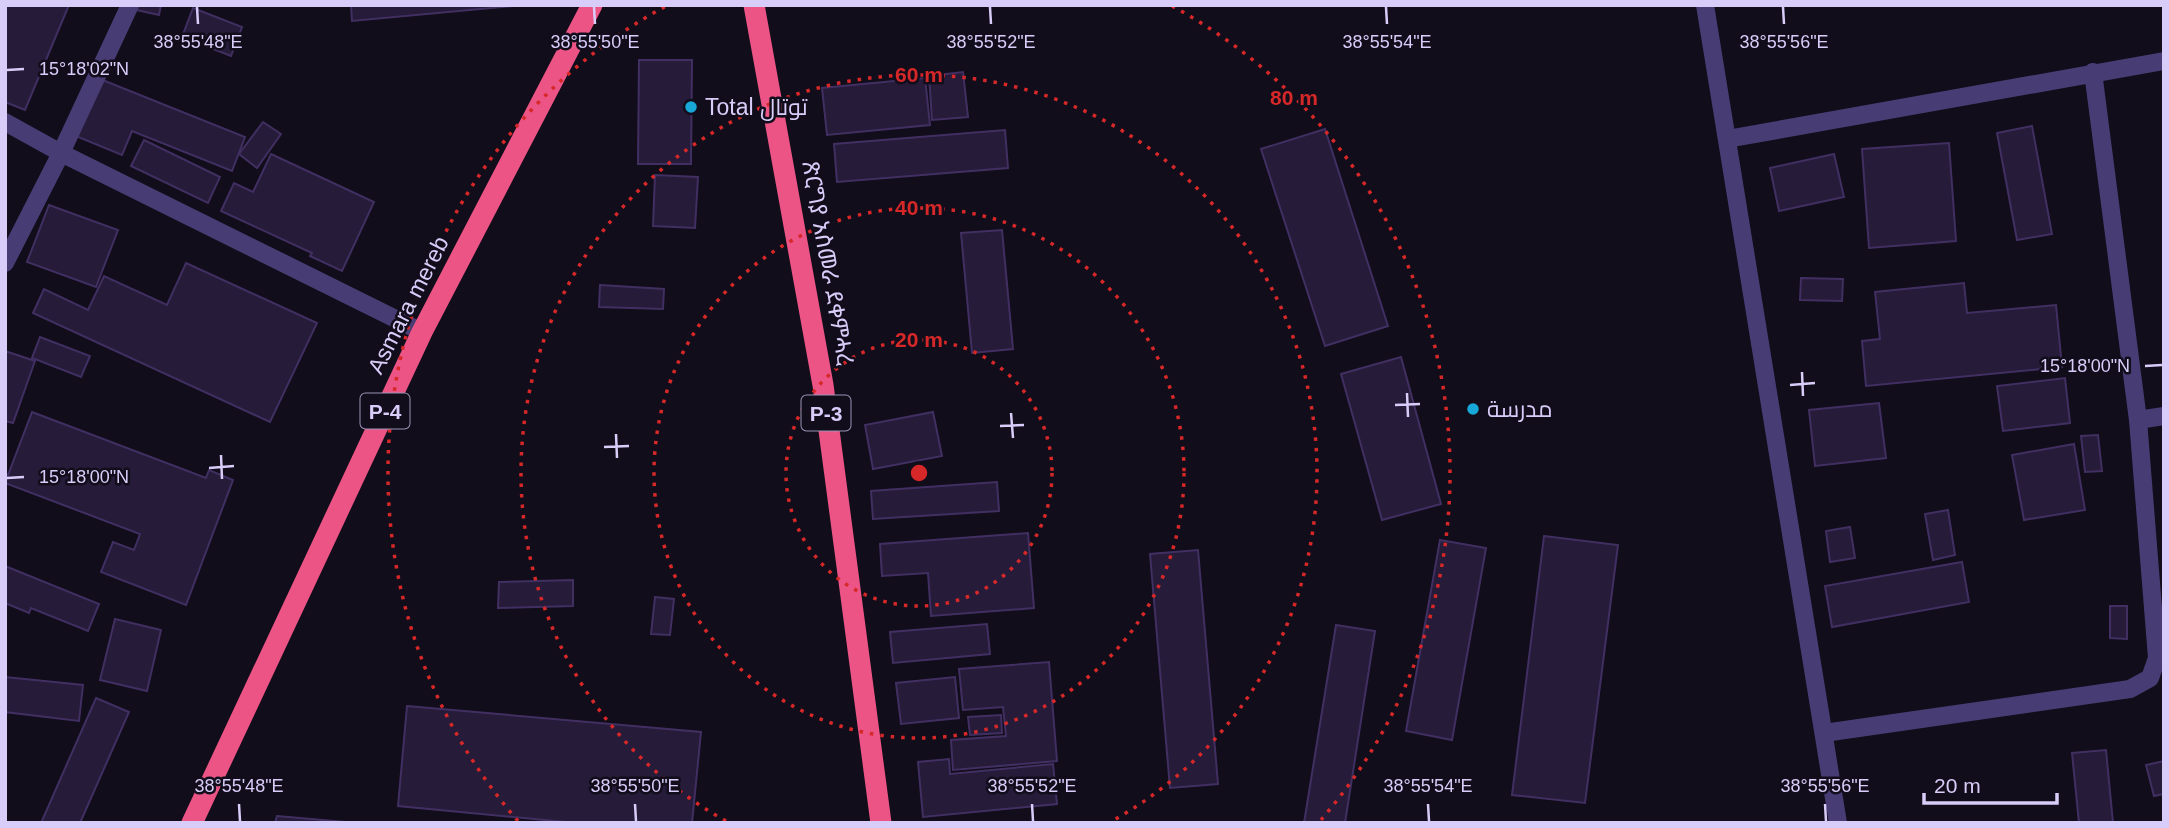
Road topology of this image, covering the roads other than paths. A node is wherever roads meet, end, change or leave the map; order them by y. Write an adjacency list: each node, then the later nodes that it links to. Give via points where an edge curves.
1 (130, 5): 9 (street)
2 (592, 5): 11 (highway, Asmara mereb / P-4)
3 (754, 5): 16 (highway, ጽርግያ አስመራ ደቀምሓረ / P-3, via 823,385)
4 (1705, 5): 8 (street)
5 (2164, 61): 6 (street)
6 (2093, 72): 8 (street); 13 (street)
7 (5, 122): 9 (street)
8 (1727, 139): 14 (street)
9 (61, 153): 10 (street); 11 (street)
10 (5, 263)
11 (422, 332): 15 (highway, Asmara mereb / P-4)
12 (2164, 416): 13 (street)
13 (2138, 420): 14 (street, via 2157,658 2150,677 2130,689)
14 (1824, 733): 17 (street)
15 (192, 823)
16 (881, 823)
17 (1838, 823)

